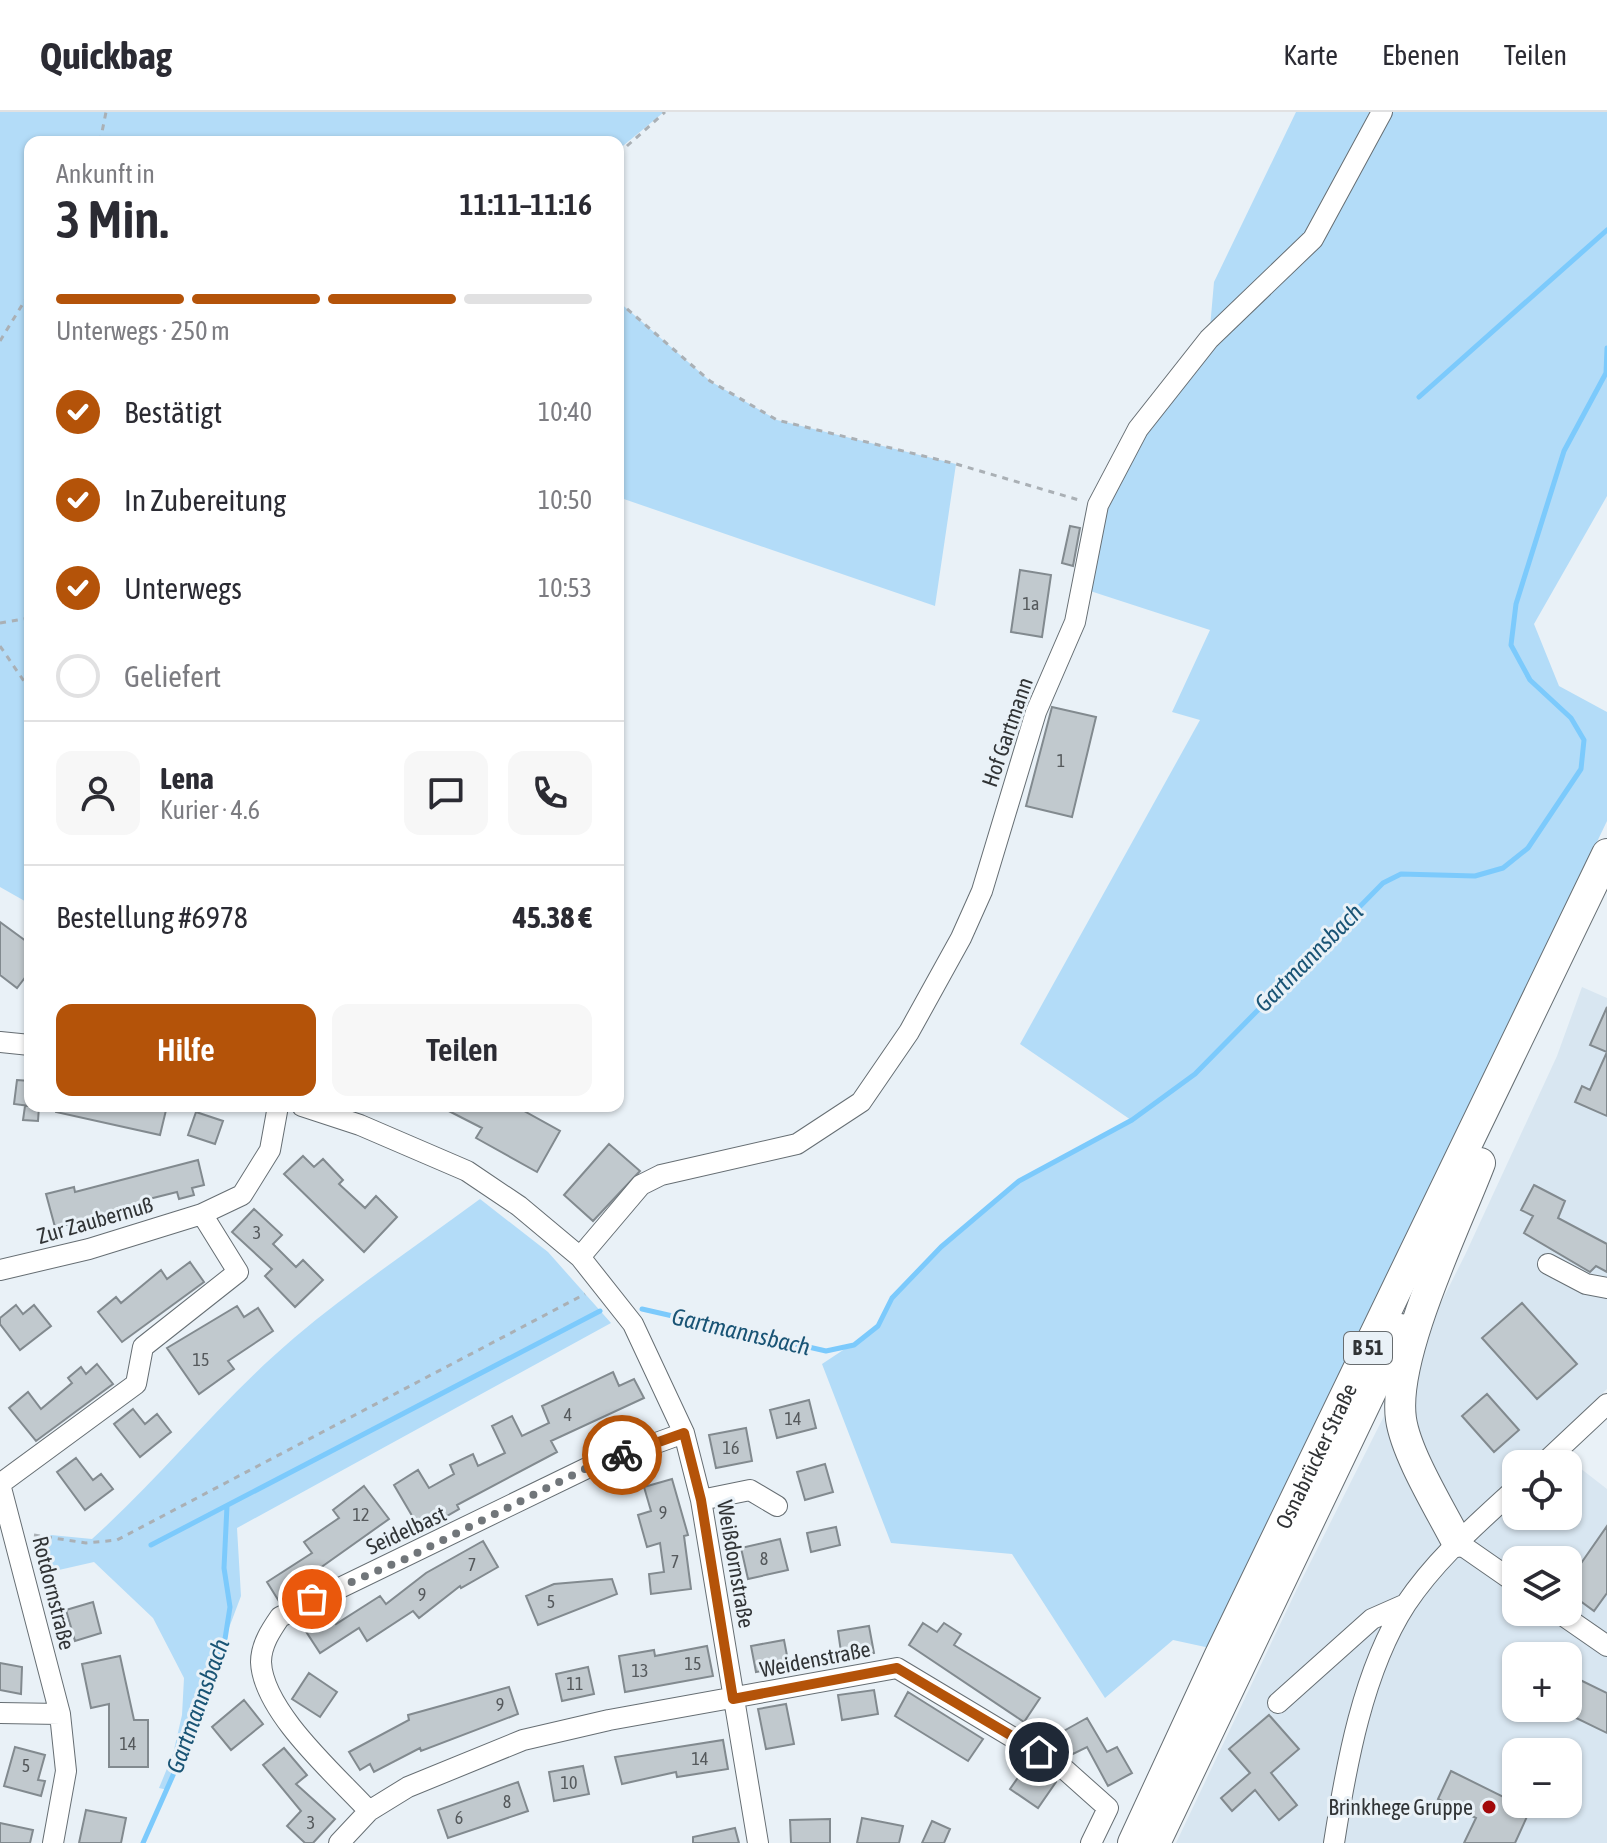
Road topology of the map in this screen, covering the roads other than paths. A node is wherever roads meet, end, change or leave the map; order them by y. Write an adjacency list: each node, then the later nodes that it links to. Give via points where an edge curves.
1 (1382, 112): 10 (street, Hof Gartmann, via 1313,239 1209,339 1138,429 1098,505 1075,622 1036,712 982,891 901,1044 861,1102 797,1144 661,1175 641,1185)
2 (1607, 854): 35 (highway, Osnabrücker Straße / B 51)
3 (1607, 900): 8 (highway, Osnabrücker Straße / B 51)
4 (0, 1042): 5 (street)
5 (24, 1044)
6 (277, 1112): 9 (street, Zur Zaubernuß, via 270,1150 242,1195)
7 (320, 1112): 10 (street, Weißdornstraße, via 467,1171)
8 (1480, 1163): 21 (highway, via 1403,1363 1401,1420); 36 (highway, Osnabrücker Straße / B 51)
9 (202, 1214): 12 (street, Zur Zaubernuß); 17 (street, via 238,1272 143,1347 136,1384)
10 (580, 1257): 15 (street, Weißdornstraße, via 633,1324)
11 (1548, 1264): 13 (street, via 1586,1284)
12 (0, 1270)
13 (1607, 1288)
14 (1607, 1404): 16 (street)
15 (684, 1433): 18 (street, Weißdornstraße); 30 (street, Seidelbast, via 587,1468 280,1617 267,1636 261,1661 268,1693)
16 (1558, 1450)
17 (0, 1484): 29 (street, Rotdornstraße)
18 (701, 1500): 20 (street, via 750,1490); 26 (street, Weißdornstraße)
19 (1502, 1501): 21 (street)
20 (777, 1506)
21 (1457, 1542): 22 (street); 23 (street)
22 (1502, 1573)
23 (1406, 1604): 27 (street, via 1372,1619); 37 (street, via 1370,1675)
24 (1578, 1626): 25 (street)
25 (1607, 1646)
26 (733, 1699): 30 (street, Weidenstraße, via 523,1740 441,1771); 33 (street, Weißdornstraße); 34 (street, Weidenstraße, via 897,1668 1062,1767 1108,1808)
27 (1278, 1703)
28 (0, 1713): 29 (street)
29 (60, 1714): 31 (street, Rotdornstraße, via 66,1771)
30 (369, 1811): 32 (street, Weidenstraße)
31 (53, 1843)
32 (339, 1843)
33 (758, 1843)
34 (1091, 1843)
35 (1133, 1843)
36 (1155, 1843)
37 (1334, 1843)

